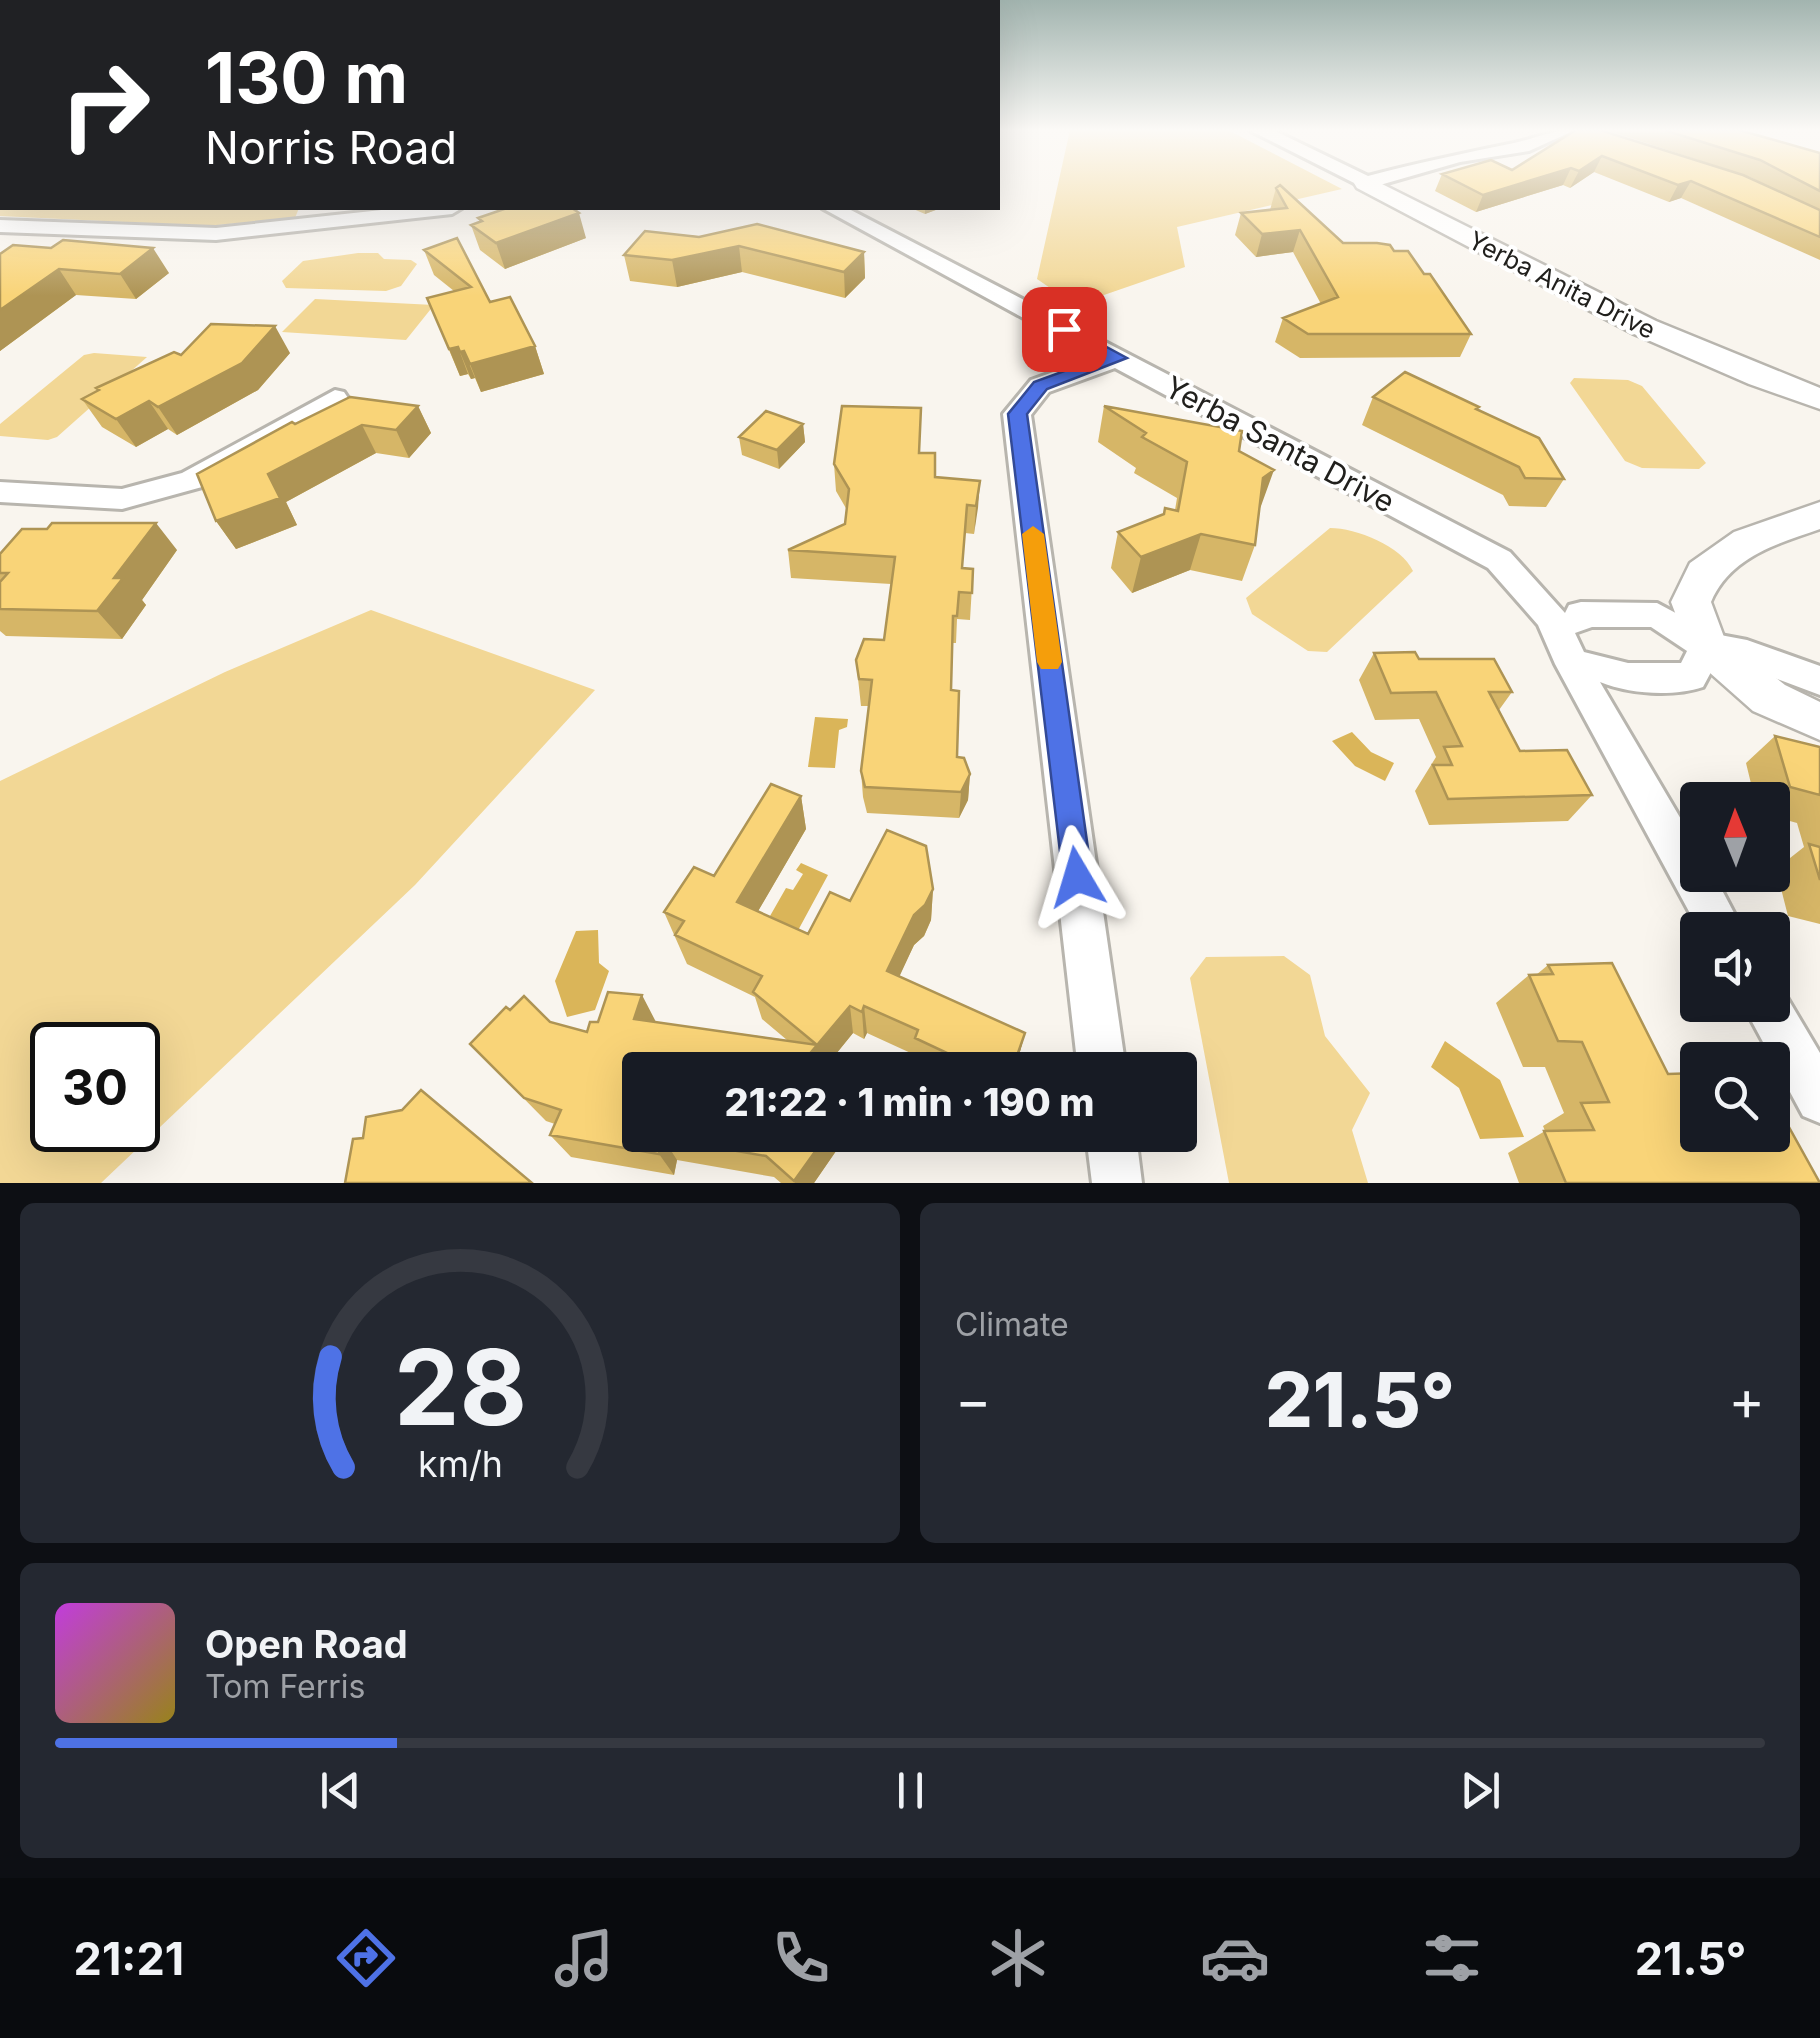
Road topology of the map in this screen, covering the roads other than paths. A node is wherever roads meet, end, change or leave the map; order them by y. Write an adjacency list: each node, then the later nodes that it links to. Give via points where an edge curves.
1 (1370, 185): 7 (street, Yerba Anita Drive, via 1682,346)
2 (434, 210): 4 (street, via 216,234 38,228)
3 (836, 210): 5 (street, Yerba Santa Drive)
4 (6, 236)
5 (1118, 358): 10 (street, Yerba Santa Drive, via 1499,560); 17 (street, via 1040,386 1017,414)
6 (336, 398): 8 (street, via 192,480 122,500)
7 (1820, 399)
8 (0, 492)
9 (1820, 516): 11 (street, via 1748,541 1704,573 1691,602)
10 (1565, 620): 11 (street); 12 (street, Yerba Santa Drive)
11 (1693, 645): 12 (street, via 1691,676 1624,678); 13 (street, via 1747,653); 14 (street, via 1769,698)
12 (1590, 666): 15 (street, Yerba Santa Drive)
13 (1820, 681)
14 (1820, 722)
15 (1713, 912)
16 (1776, 1022): 18 (street)
17 (1100, 1052)
18 (1820, 1099)
19 (1113, 1152): 20 (street)
20 (1117, 1183)

